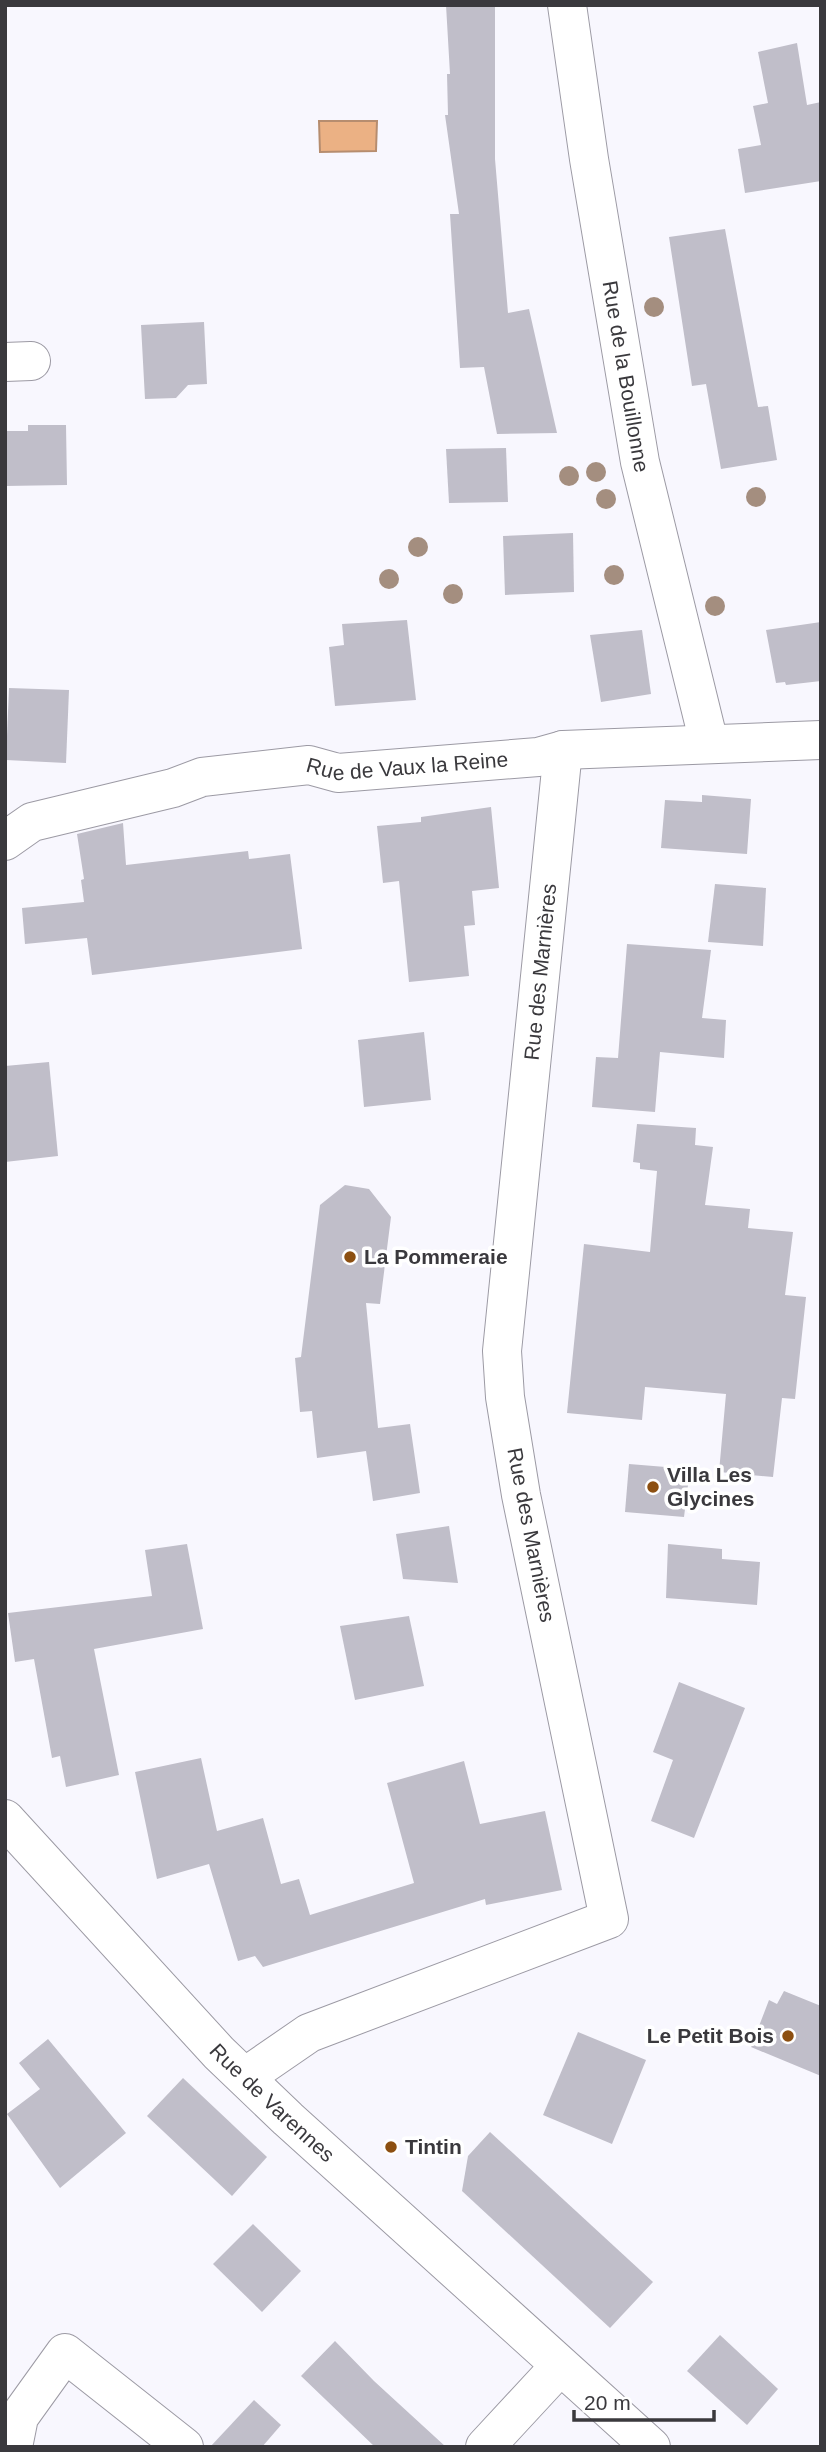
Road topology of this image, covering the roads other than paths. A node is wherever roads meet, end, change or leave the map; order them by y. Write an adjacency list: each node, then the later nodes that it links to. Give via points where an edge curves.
1 (567, 5): 3 (street, Rue de la Bouillonne, via 640,462)
2 (821, 740): 3 (street, Rue de Vaux la Reine)
3 (709, 743): 4 (street, Rue de Vaux la Reine)
4 (563, 750): 5 (street, Rue de Vaux la Reine, via 538,757 338,774 309,765 202,777 32,822); 7 (street, Rue des Marnières, via 502,1351 521,1495 609,1919 309,2033)
5 (5, 841)
6 (5, 1819): 7 (street, Rue de Varennes)
7 (245, 2077): 8 (street, Rue de Varennes)
8 (560, 2366): 11 (street); 12 (street, Rue de Varennes)
9 (13, 2447): 10 (street, via 19,2417 65,2353)
10 (184, 2447)
11 (485, 2447)
12 (651, 2447)

